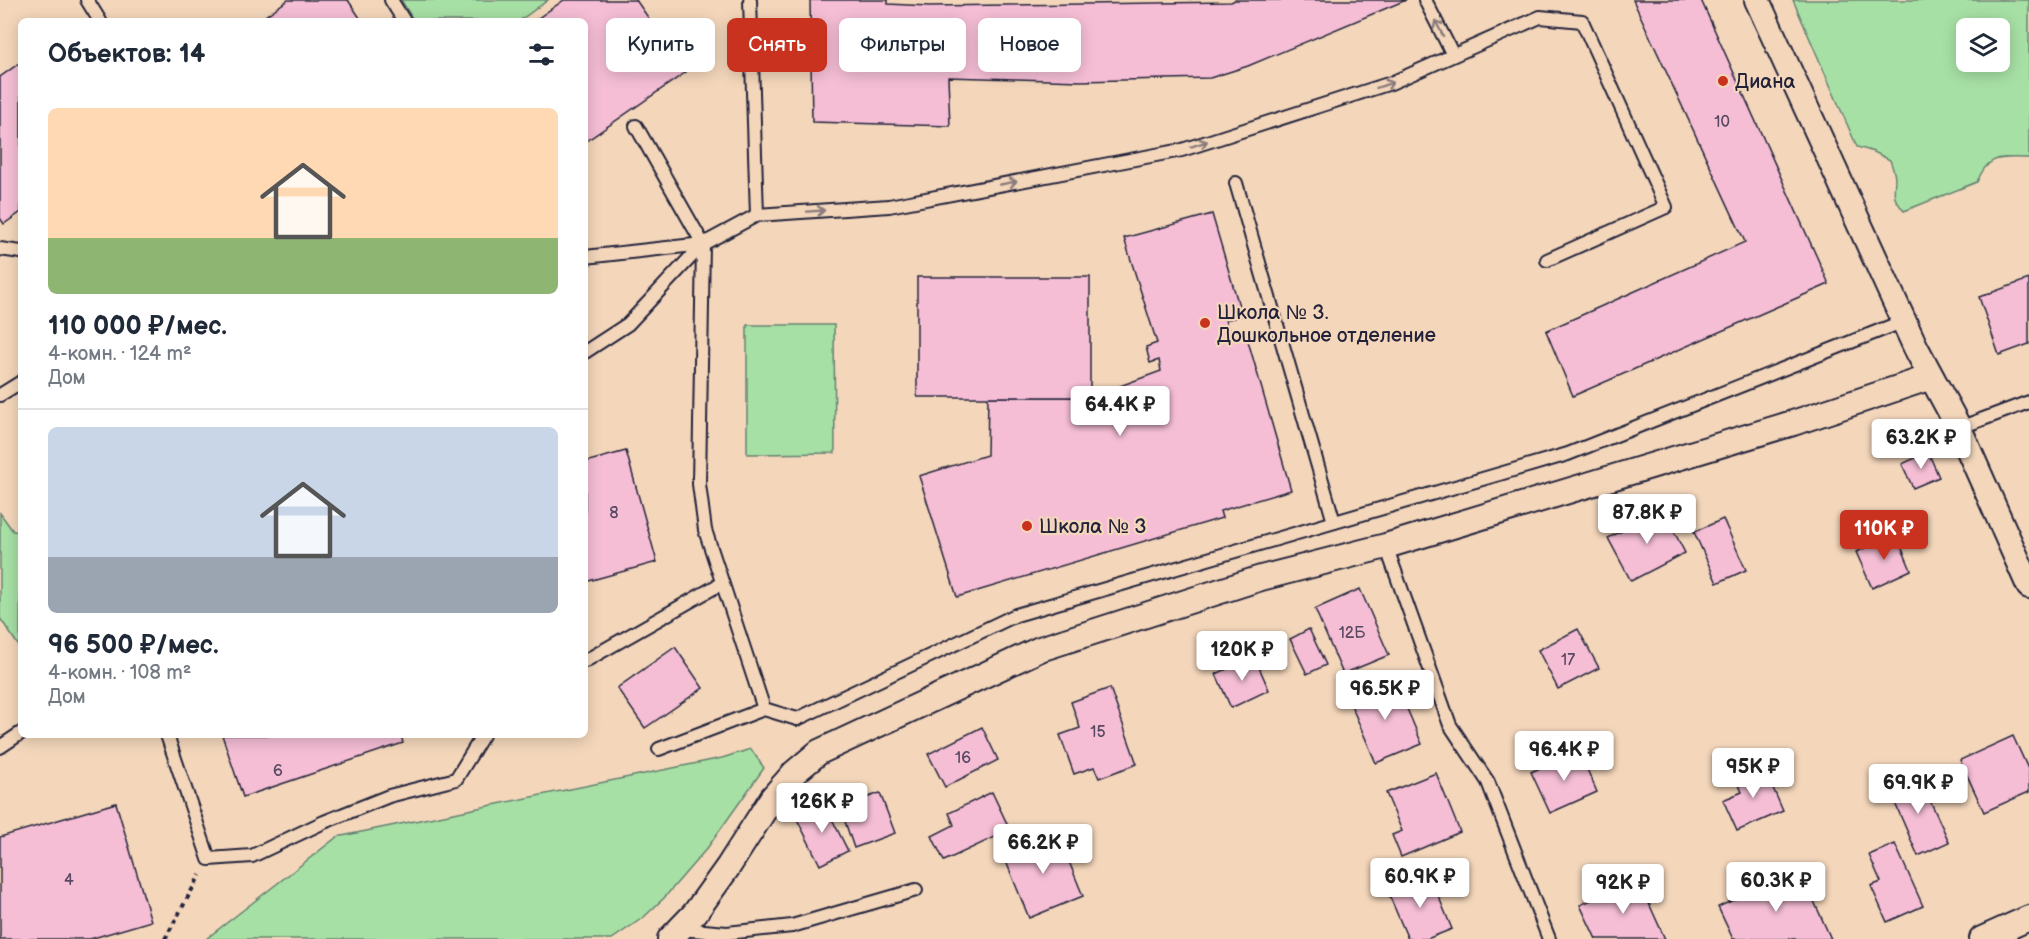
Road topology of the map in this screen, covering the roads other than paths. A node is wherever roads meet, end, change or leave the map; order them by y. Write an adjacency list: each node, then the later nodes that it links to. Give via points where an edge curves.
1 (87, 0): 6 (lane)
2 (392, 0): 7 (lane)
3 (750, 0): 11 (lane)
4 (1425, 0): 8 (lane, one-way to 4)
5 (1757, 0): 17 (street)
6 (98, 18)
7 (402, 18)
8 (1453, 55): 11 (lane, one-way to 8, via 889,206 1182,150 1391,83); 16 (lane, via 1540,17 1582,21 1666,207)
9 (636, 126): 12 (lane)
10 (1236, 183): 24 (lane)
11 (758, 215): 12 (lane)
12 (703, 244): 15 (lane); 18 (lane, via 628,324); 26 (lane, via 699,484 705,530)
13 (0, 249): 14 (lane)
14 (18, 252)
15 (588, 257)
16 (1547, 261)
17 (1904, 321): 19 (street); 24 (lane, via 1568,454)
18 (588, 350)
19 (1931, 377): 23 (street); 25 (street, via 1793,423)
20 (18, 384): 21 (lane)
21 (0, 395)
22 (2029, 402): 23 (lane)
23 (1959, 428): 27 (street)
24 (1334, 522): 29 (lane, via 1016,615 797,718)
25 (1386, 546): 37 (street, via 1261,578 1040,649 819,752 772,798 728,867); 38 (lane, via 1450,725 1488,782)
26 (722, 583): 28 (lane); 29 (lane)
27 (2029, 586)
28 (588, 659)
29 (764, 709): 34 (lane)
30 (18, 735): 33 (lane)
31 (168, 738): 32 (lane, via 208,859 252,856 389,796 456,779)
32 (481, 738)
33 (0, 747)
34 (659, 749)
35 (916, 890): 37 (lane, via 792,926)
36 (2029, 918): 39 (street)
37 (675, 934)
38 (1549, 939)
39 (1982, 939)

